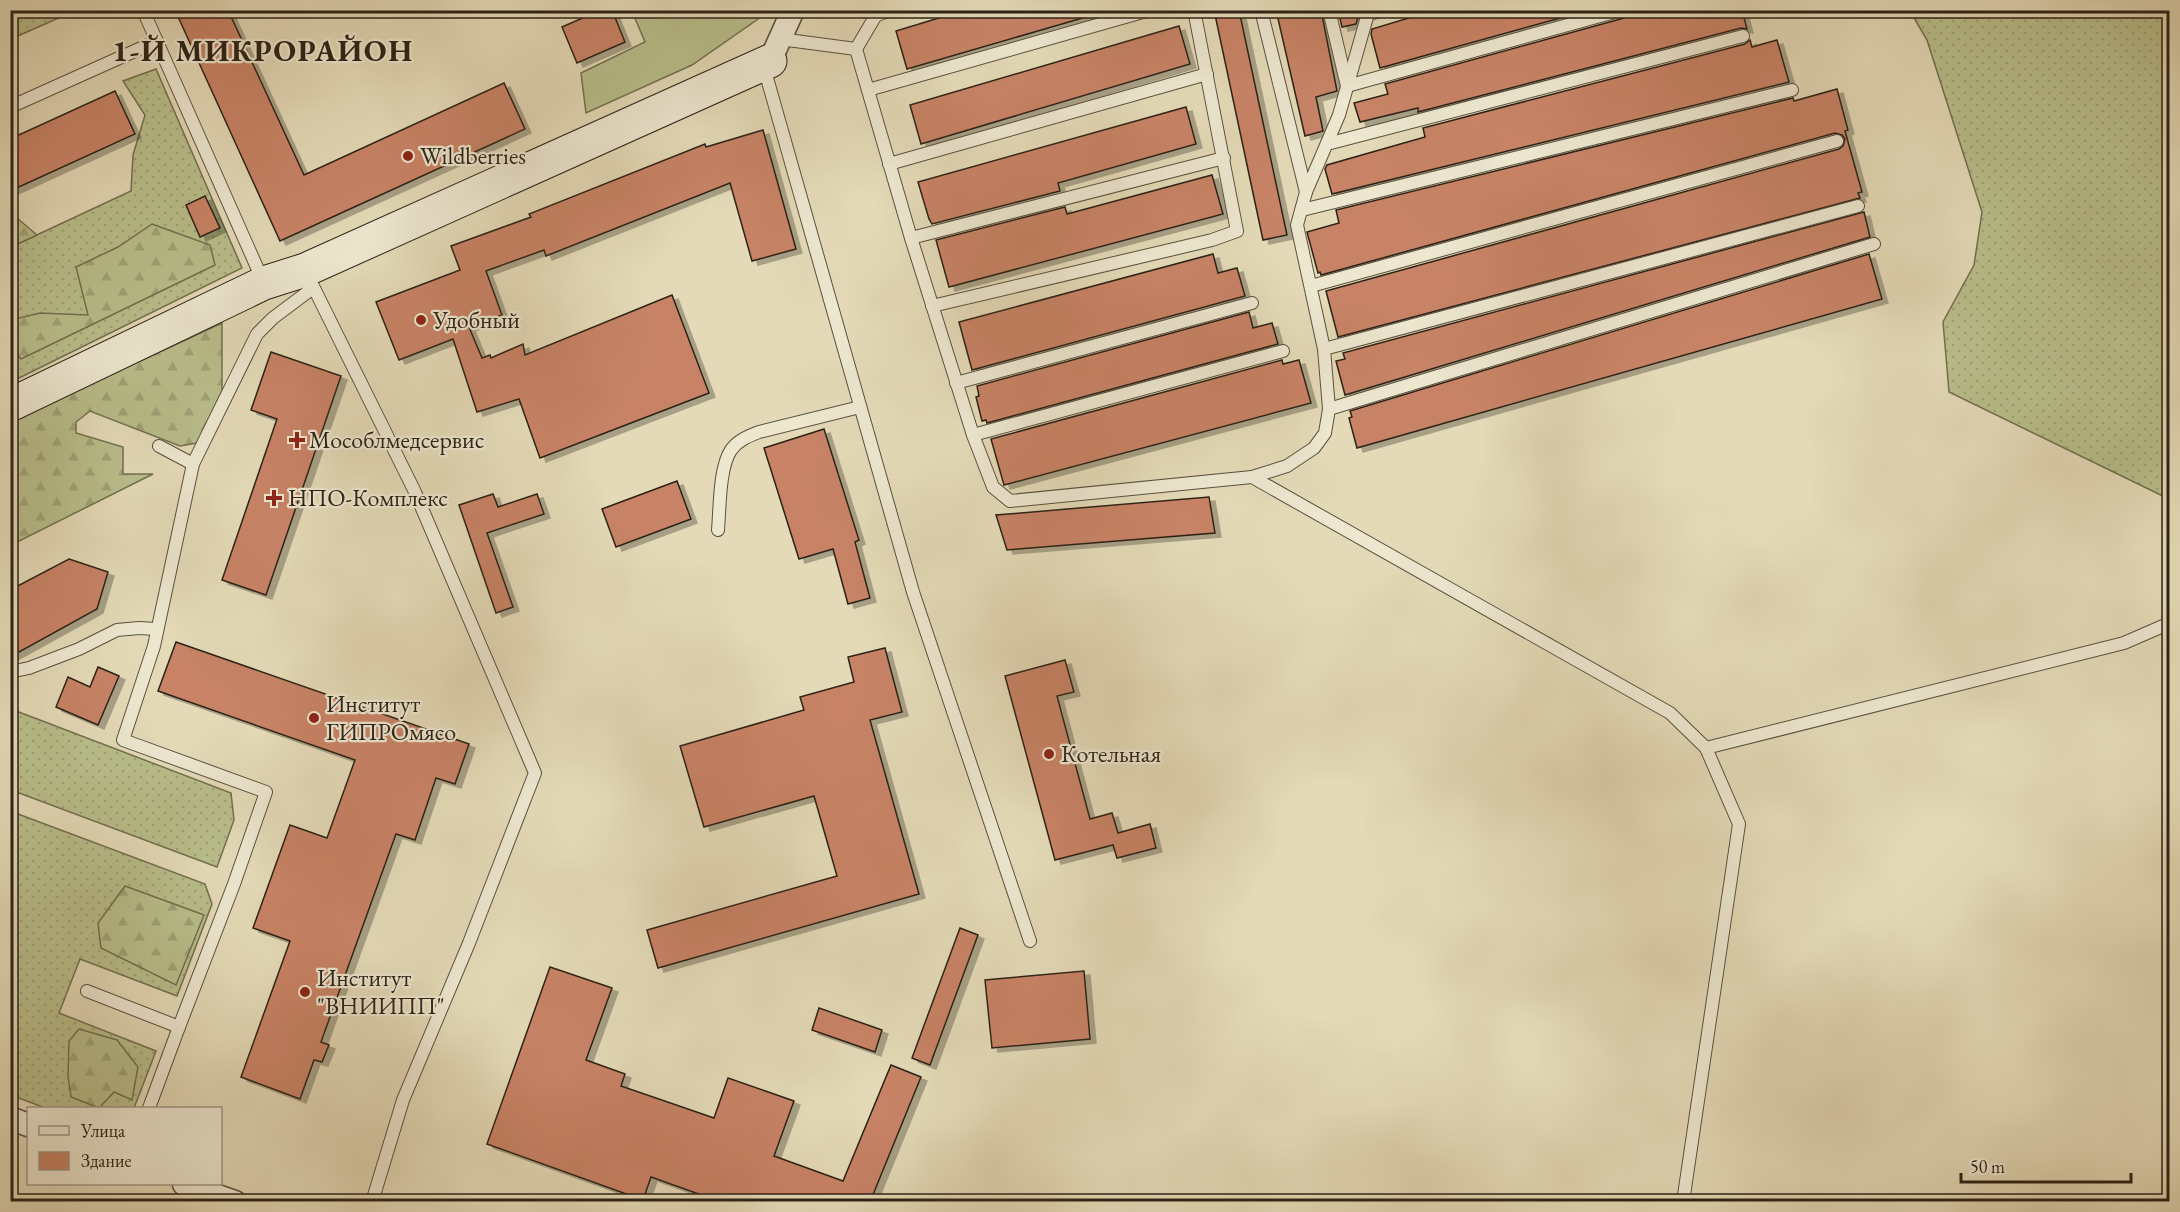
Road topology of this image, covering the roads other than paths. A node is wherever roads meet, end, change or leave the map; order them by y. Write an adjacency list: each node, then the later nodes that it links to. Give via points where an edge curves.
1 (143, 10): 13 (lane)
2 (793, 10): 15 (street)
3 (891, 10): 10 (lane)
4 (1150, 10): 18 (lane)
5 (1194, 10): 16 (lane)
6 (1261, 10): 25 (lane)
7 (1329, 10): 17 (lane)
8 (1383, 10): 11 (lane)
9 (1622, 10): 17 (lane)
10 (878, 13): 14 (lane)
11 (1369, 13): 17 (lane)
12 (1743, 36): 22 (lane)
13 (156, 41): 20 (lane); 31 (lane)
14 (856, 49): 15 (lane); 18 (lane)
15 (771, 54): 30 (street); 39 (lane)
16 (1207, 74): 23 (lane); 24 (lane)
17 (1347, 86): 22 (lane)
18 (868, 90): 24 (lane)
19 (1792, 90): 27 (lane)
20 (10, 107)
21 (1837, 141): 32 (lane)
22 (1327, 144): 25 (lane)
23 (1224, 158): 28 (lane); 34 (lane, via 1237,231)
24 (889, 164): 28 (lane)
25 (1306, 192): 27 (lane)
26 (1858, 206): 35 (lane)
27 (1302, 210): 32 (lane, via 1297,225)
28 (911, 238): 34 (lane)
29 (1874, 244): 40 (lane)
30 (309, 279): 31 (street); 43 (lane, via 257,334); 58 (lane, via 415,492 535,773 403,1100)
31 (264, 283): 38 (street)
32 (1311, 286): 35 (lane)
33 (1252, 303): 37 (lane)
34 (932, 306): 37 (lane)
35 (1324, 349): 40 (lane)
36 (1283, 351): 41 (lane)
37 (956, 383): 41 (lane)
38 (10, 405)
39 (860, 407): 45 (lane, via 743,438 731,450 724,466); 50 (lane, via 913,592)
40 (1329, 409): 44 (lane, via 1325,433 1314,448 1287,466)
41 (973, 435): 44 (lane, via 993,487 1010,501)
42 (159, 446): 43 (lane)
43 (193, 464): 47 (lane)
44 (1252, 477): 49 (lane, via 1670,713)
45 (718, 530)
46 (2169, 623): 49 (lane, via 2124,643)
47 (156, 629): 48 (lane, via 117,630 79,649); 52 (lane, via 123,740 266,792)
48 (10, 672)
49 (1706, 748): 59 (lane, via 1739,824)
50 (1030, 941)
51 (87, 991): 52 (lane)
52 (179, 1027): 53 (lane)
53 (149, 1107)
54 (10, 1118): 55 (street)
55 (27, 1125)
56 (187, 1185): 57 (street)
57 (235, 1202)
58 (372, 1202)
59 (1683, 1202)

